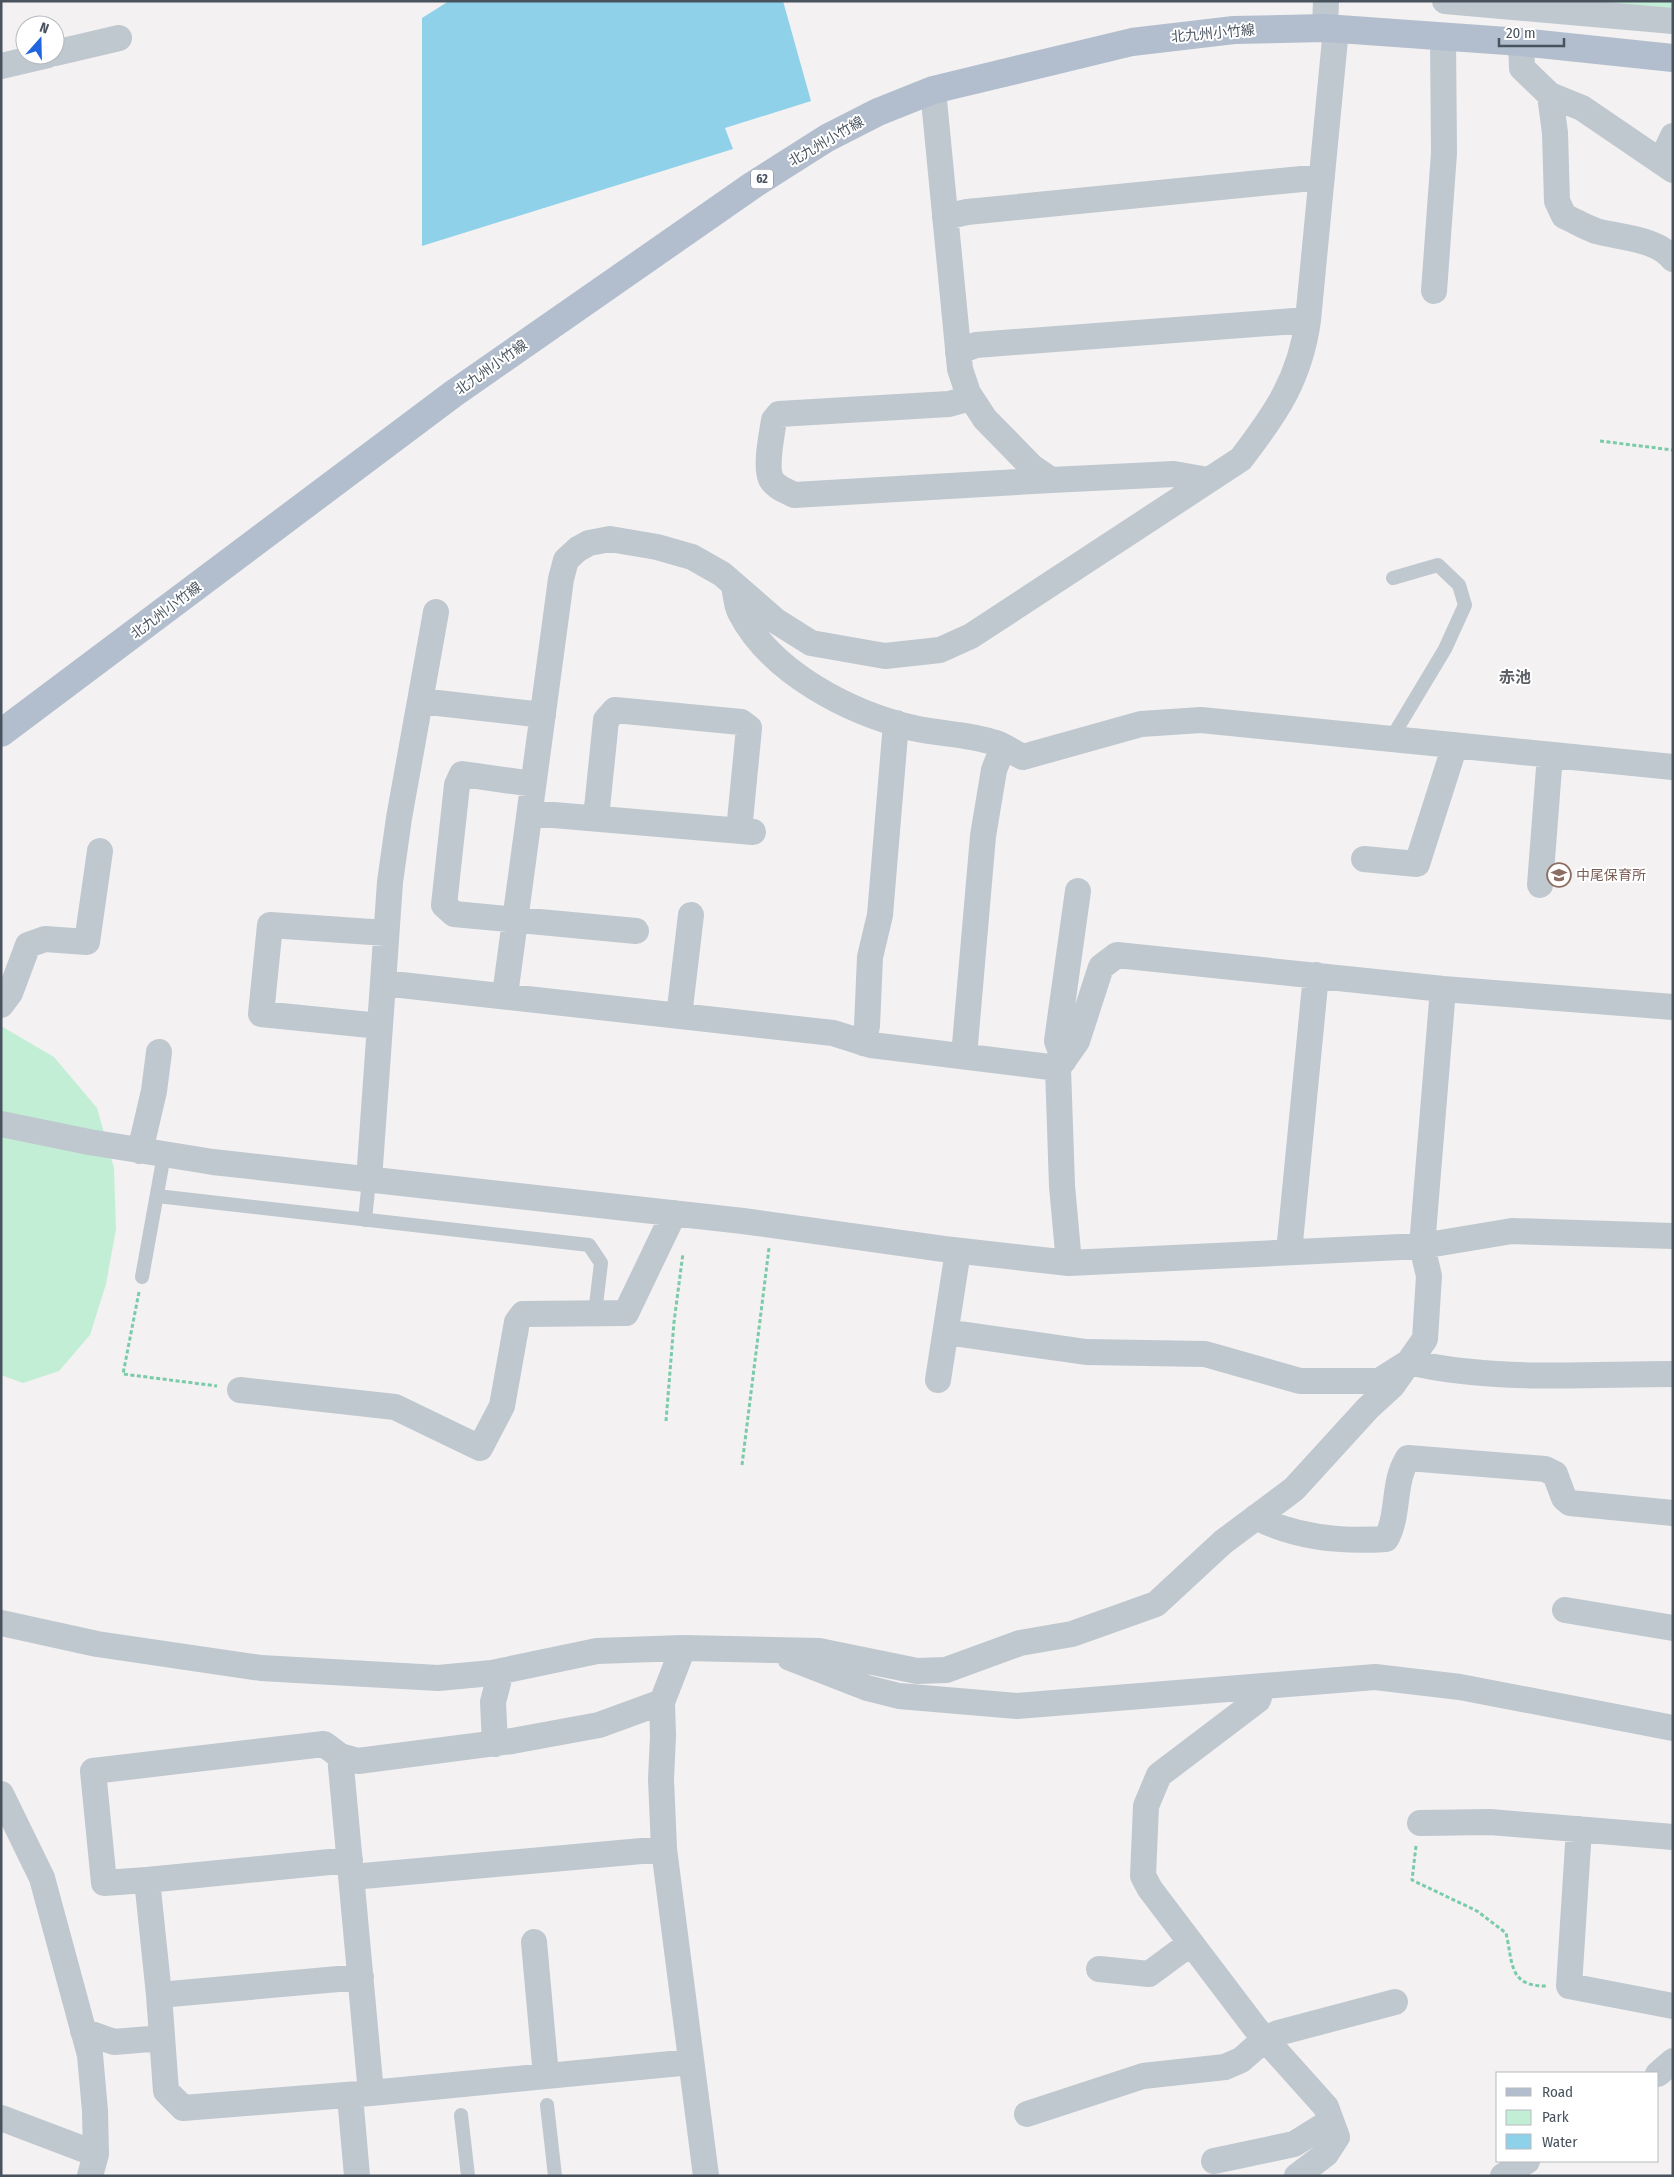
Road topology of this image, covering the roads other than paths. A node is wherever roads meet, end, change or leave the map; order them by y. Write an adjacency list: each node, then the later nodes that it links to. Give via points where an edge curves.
1 (1326, 1): 4 (street)
2 (1445, 1): 3 (street)
3 (1673, 21)
4 (1331, 29): 5 (main road, 北九州小竹線 / 62); 12 (main road, 北九州小竹線 / 62, via 1234,30 1132,42); 16 (street)
5 (1443, 36): 7 (main road, 北九州小竹線 / 62); 19 (street, via 1444,153)
6 (119, 38): 8 (street)
7 (1521, 42): 9 (main road, 北九州小竹線 / 62); 13 (street, via 1522,68)
8 (65, 51)
9 (1673, 58)
10 (15, 63): 11 (street)
11 (1, 66)
12 (933, 90): 17 (street); 31 (main road, 北九州小竹線 / 62, via 878,112 827,138 753,184 453,394)
13 (1550, 95): 15 (street, via 1582,108); 18 (street, via 1557,201 1564,216 1595,230 1646,243 1668,253)
14 (1673, 136): 15 (street)
15 (1667, 166)
16 (1322, 177): 17 (street, via 967,212); 20 (street)
17 (945, 217): 21 (street)
18 (1673, 259)
19 (1434, 291)
20 (1308, 320): 21 (street, via 976,345); 24 (street, via 1299,366 1265,428 1241,459)
21 (958, 352): 22 (street, via 960,369)
22 (972, 398): 23 (street, via 985,419 1012,448); 23 (street, via 949,404 779,414 774,420 769,466 771,480 794,494)
23 (1051, 480): 24 (street, via 1174,474)
24 (1208, 480): 26 (street, via 971,636 940,650 885,656 812,643 776,621)
25 (1393, 578): 32 (lane, via 1438,565 1459,585 1464,605 1445,649)
26 (734, 586): 29 (street, via 722,574 692,557 657,546 610,539 578,549 566,560 561,579); 30 (street, via 739,611 757,638 794,674 828,695)
27 (436, 612): 28 (street)
28 (420, 701): 29 (street); 47 (street, via 399,818)
29 (543, 715): 37 (street)
30 (896, 723): 34 (street, via 996,743); 56 (street, via 880,915 870,957 867,1026)
31 (1, 733)
32 (1391, 739): 33 (street); 34 (street, via 1201,720 1141,724 1023,757)
33 (1454, 745): 35 (street); 41 (street, via 1416,864)
34 (1002, 747): 58 (street, via 994,770 984,836)
35 (1550, 755): 36 (street); 42 (street)
36 (1673, 767)
37 (533, 784): 38 (street); 45 (street, via 462,774 457,785 444,905 454,914)
38 (530, 813): 39 (street); 45 (street)
39 (596, 818): 39 (street, via 746,832 749,728 741,722 615,710 606,720)
40 (100, 851): 52 (street, via 86,942 45,939 28,945 10,993)
41 (1364, 859)
42 (1540, 885)
43 (1078, 891): 59 (street, via 1057,1042)
44 (691, 915): 54 (street)
45 (515, 918): 46 (street); 51 (street)
46 (636, 931)
47 (386, 933): 49 (street); 55 (street, via 270,925 261,1014)
48 (1316, 975): 50 (street); 59 (street, via 1117,954 1101,967 1077,1041); 69 (street)
49 (383, 983): 51 (street); 55 (street)
50 (1443, 989): 53 (street); 67 (street)
51 (505, 995): 54 (street)
52 (1, 1005)
53 (1673, 1007)
54 (679, 1016): 56 (street, via 833,1033)
55 (380, 1026): 62 (street)
56 (863, 1043): 58 (street)
57 (159, 1052): 61 (street)
58 (964, 1056): 59 (street)
59 (1061, 1064): 70 (street, via 1062,1186)
60 (8, 1122): 61 (street, via 88,1142)
61 (152, 1153): 62 (street); 63 (lane)
62 (369, 1180): 64 (street); 65 (lane)
63 (157, 1196): 65 (lane); 71 (lane)
64 (681, 1214): 68 (street); 72 (street, via 626,1313)
65 (365, 1220): 72 (lane, via 590,1245 601,1263)
66 (1673, 1236): 67 (street, via 1512,1231)
67 (1422, 1246): 69 (street); 74 (street, via 1429,1276 1425,1339)
68 (958, 1251): 70 (street); 73 (street)
69 (1289, 1252): 70 (street)
70 (1069, 1263)
71 (142, 1277)
72 (595, 1313): 77 (street, via 523,1314 517,1322 502,1406 480,1448 394,1407)
73 (946, 1332): 74 (street, via 1086,1352 1205,1354 1300,1381 1379,1381); 76 (street)
74 (1409, 1362): 75 (street, via 1488,1374); 79 (street, via 1392,1386 1294,1489)
75 (1673, 1374)
76 (938, 1380)
77 (240, 1390)
78 (1673, 1513): 79 (street, via 1570,1503 1564,1498 1556,1474 1545,1470 1408,1458 1396,1485 1392,1528 1386,1539 1357,1541 1296,1534)
79 (1256, 1517): 84 (street, via 1223,1542 1156,1604 1072,1634 1020,1643 946,1670 917,1671 819,1651)
80 (1565, 1610): 82 (street)
81 (1, 1623): 85 (street, via 97,1644 261,1668 438,1678)
82 (1673, 1628)
83 (683, 1648): 84 (street); 85 (street, via 597,1651); 87 (street)
84 (771, 1651): 86 (street, via 866,1688 899,1696 1018,1706)
85 (501, 1671): 89 (street, via 493,1702)
86 (1263, 1686): 88 (street, via 1375,1677 1460,1687); 99 (street, via 1258,1700 1159,1775 1146,1806 1143,1876)
87 (662, 1702): 89 (street, via 599,1725); 95 (street)
88 (1673, 1728)
89 (495, 1744): 90 (street, via 358,1761)
90 (340, 1756): 96 (street); 97 (street, via 324,1744 93,1771 104,1883)
91 (1, 1794): 105 (street, via 42,1878)
92 (1420, 1823): 93 (street, via 1490,1822)
93 (1579, 1829): 94 (street); 104 (street, via 1569,1986)
94 (1673, 1837)
95 (664, 1848): 96 (street); 109 (street)
96 (351, 1868): 97 (street); 101 (street)
97 (147, 1880): 102 (street)
98 (534, 1942): 111 (street)
99 (1191, 1943): 100 (street, via 1150,1974); 107 (street)
100 (1098, 1969)
101 (361, 1977): 102 (street); 112 (street)
102 (159, 1995): 106 (street)
103 (1395, 2002): 107 (street)
104 (1673, 2006)
105 (83, 2031): 106 (street, via 114,2042); 120 (street, via 90,2055 96,2111)
106 (162, 2038): 112 (street, via 166,2091 183,2108)
107 (1265, 2039): 114 (street, via 1241,2060 1225,2067 1143,2076); 117 (street, via 1326,2108)
108 (1673, 2061): 110 (street)
109 (691, 2062): 111 (street); 124 (street)
110 (1659, 2073)
111 (546, 2076): 112 (street)
112 (361, 2095): 121 (street)
113 (547, 2105): 123 (lane)
114 (1027, 2114)
115 (461, 2115): 122 (lane)
116 (1, 2118): 120 (street)
117 (1331, 2121): 118 (street, via 1294,2144); 125 (street, via 1338,2137 1326,2154)
118 (1214, 2161)
119 (1526, 2162): 126 (street)
120 (93, 2165)
121 (357, 2176)
122 (468, 2176)
123 (555, 2176)
124 (706, 2176)
125 (1297, 2176)
126 (1503, 2176)

